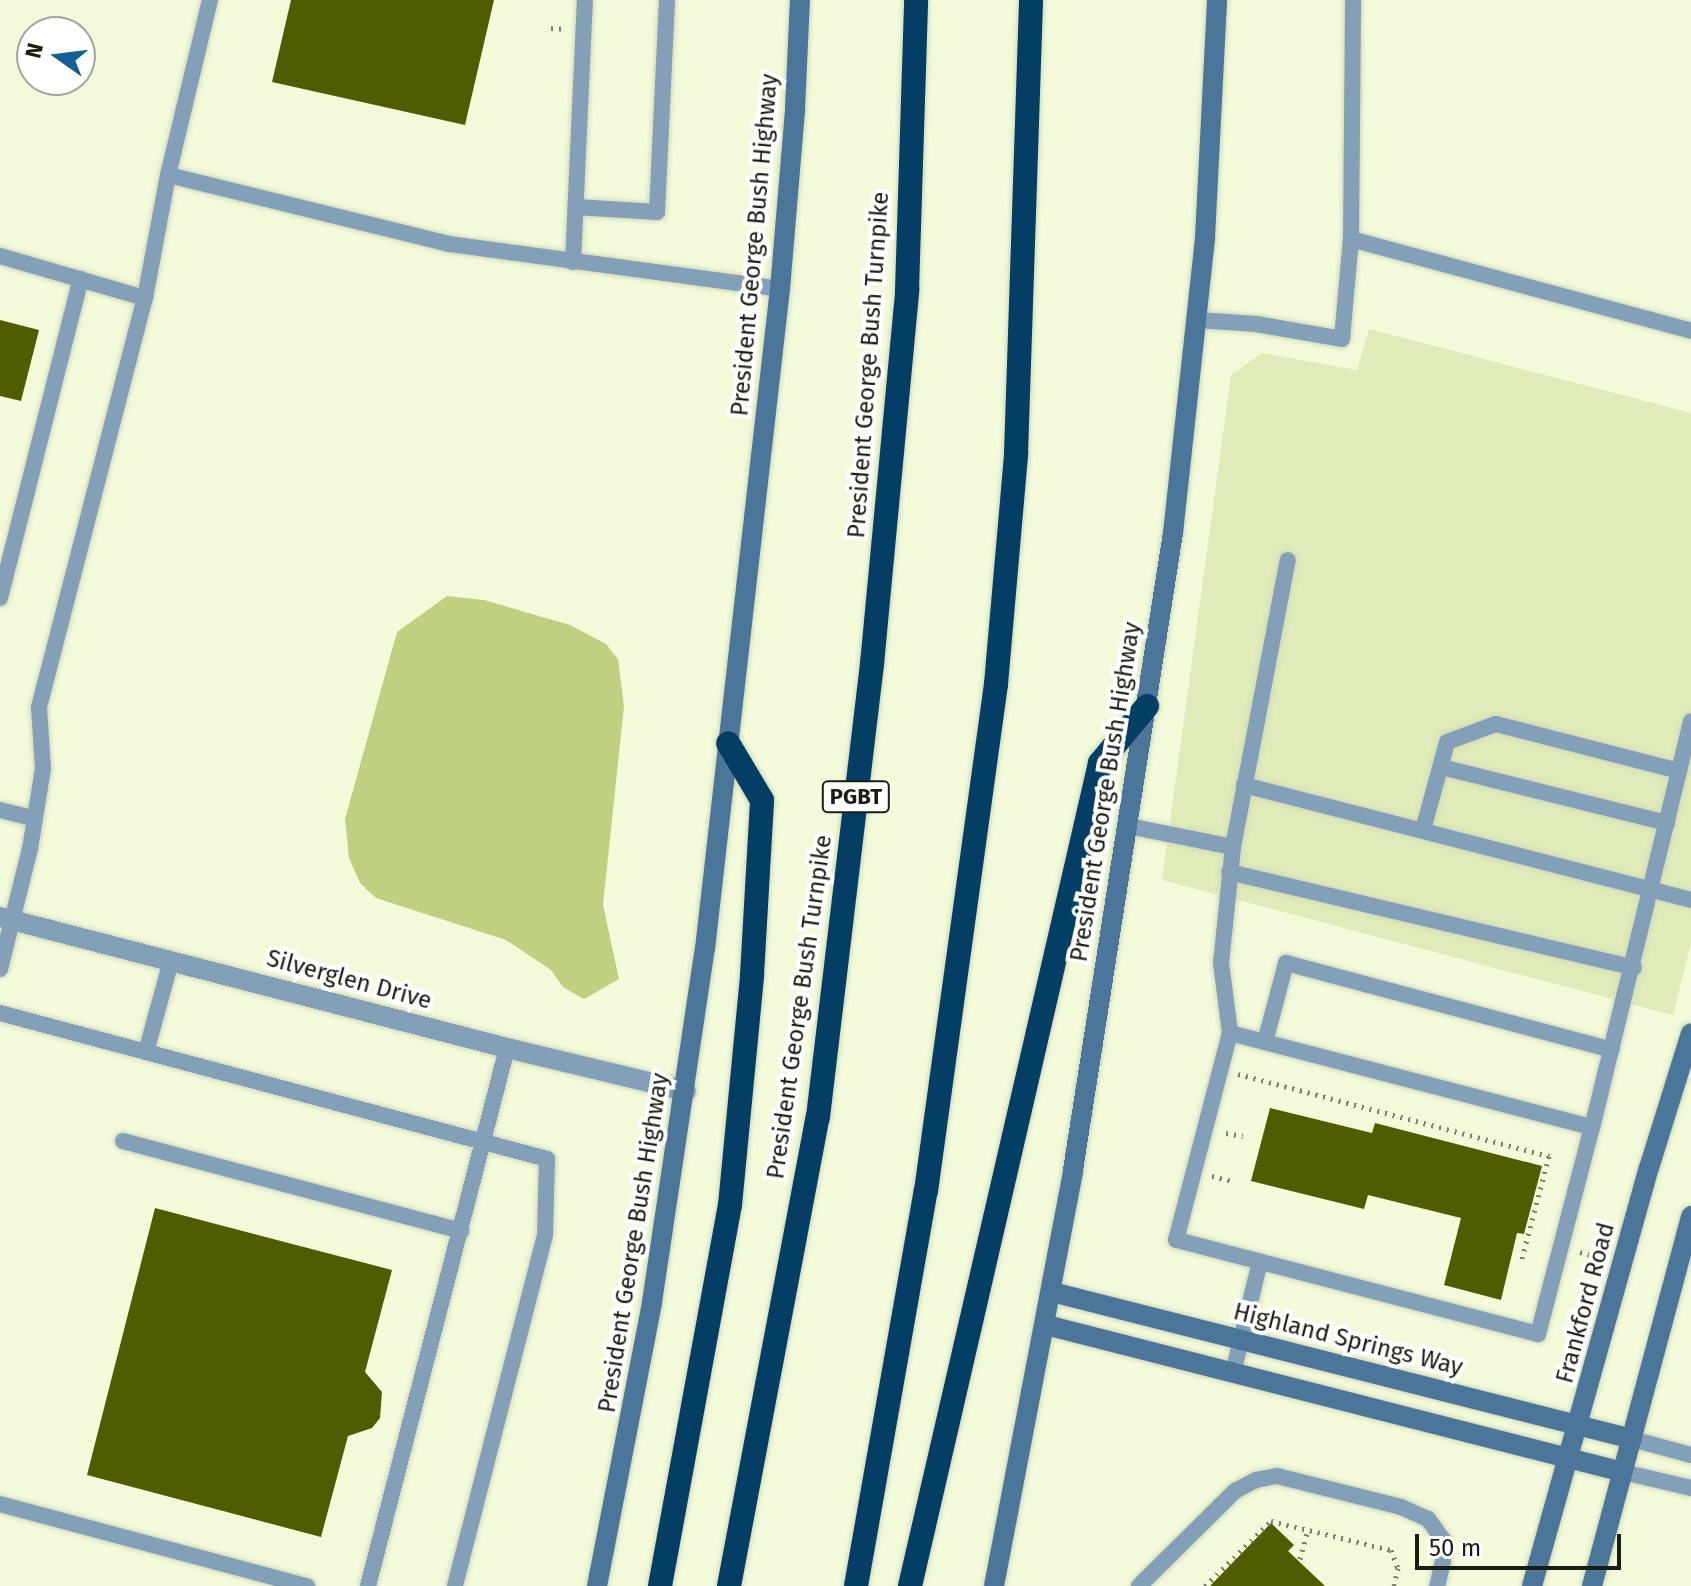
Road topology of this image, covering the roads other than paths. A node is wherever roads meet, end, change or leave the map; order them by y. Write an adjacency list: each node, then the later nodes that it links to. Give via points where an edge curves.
1 (210, 0): 9 (lane)
2 (585, 0): 10 (lane)
3 (667, 0): 10 (lane, via 657,212)
4 (800, 0): 15 (main road, President George Bush Highway)
5 (916, 0): 70 (highway, President George Bush Turnpike / PGBT, via 907,291 871,680 818,1117)
6 (1031, 0): 71 (highway, via 1016,454 996,684 926,1191)
7 (1217, 0): 17 (main road, President George Bush Highway)
8 (1352, 1): 11 (lane)
9 (168, 175): 13 (lane, via 449,244); 16 (lane)
10 (576, 207): 13 (lane)
11 (1351, 239): 17 (lane, via 1342,339); 18 (lane)
12 (0, 256): 14 (lane)
13 (573, 262): 15 (lane)
14 (81, 279): 16 (lane); 20 (lane)
15 (780, 289): 23 (main road, President George Bush Highway)
16 (145, 298): 28 (lane, via 39,707 43,769)
17 (1198, 320): 21 (main road, President George Bush Highway)
18 (1691, 331)
19 (1288, 560): 26 (lane)
20 (0, 598)
21 (1147, 706): 30 (main road, President George Bush Highway); 72 (highway, via 1100,763)
22 (1691, 721): 25 (lane)
23 (728, 743): 47 (main road, President George Bush Highway); 69 (highway, via 762,800 752,975 730,1205)
24 (1441, 767): 25 (lane, via 1447,742 1496,724); 29 (lane); 31 (lane)
25 (1679, 771): 29 (lane)
26 (1244, 785): 31 (lane); 32 (lane)
27 (0, 810): 28 (lane)
28 (35, 819): 36 (lane)
29 (1667, 823): 34 (lane)
30 (1128, 826): 32 (lane); 54 (main road, President George Bush Highway)
31 (1423, 830): 34 (lane)
32 (1233, 847): 33 (lane)
33 (1229, 872): 38 (lane); 41 (lane, via 1221,963)
34 (1652, 890): 35 (lane); 38 (lane)
35 (1691, 900)
36 (6, 918): 37 (street, Silverglen Drive); 39 (lane)
37 (171, 961): 44 (street, Silverglen Drive); 46 (lane)
38 (1634, 968): 45 (lane)
39 (0, 969)
40 (0, 1013): 46 (lane)
41 (1230, 1033): 43 (lane); 53 (lane, via 1176,1240)
42 (1691, 1033): 58 (main road, Frankford Road)
43 (1265, 1042): 45 (lane, via 1286,963); 48 (lane)
44 (507, 1048): 47 (street, Silverglen Drive); 50 (lane)
45 (1612, 1050): 48 (lane)
46 (146, 1052): 50 (lane)
47 (686, 1091): 68 (main road, President George Bush Highway, via 635,1400)
48 (1592, 1127): 53 (lane, via 1538,1334)
49 (123, 1141): 52 (lane)
50 (484, 1142): 52 (lane); 67 (lane, via 547,1159 545,1235)
51 (1691, 1216): 59 (main road)
52 (461, 1231): 66 (lane)
53 (1260, 1261): 56 (lane)
54 (1052, 1292): 55 (main road, President George Bush Highway); 56 (main road, Highland Springs Way)
55 (1046, 1325): 57 (main road); 73 (main road, President George Bush Highway)
56 (1241, 1340): 57 (lane); 58 (main road, Highland Springs Way)
57 (1233, 1373): 61 (main road)
58 (1580, 1426): 59 (main road, Highland Springs Way); 61 (main road, Frankford Road)
59 (1632, 1439): 60 (lane); 62 (main road)
60 (1691, 1455)
61 (1571, 1459): 62 (main road); 76 (main road, Frankford Road)
62 (1623, 1472): 63 (lane); 77 (main road)
63 (1688, 1489)
64 (0, 1504): 65 (lane)
65 (307, 1586)
66 (368, 1586)
67 (455, 1586)
68 (597, 1586)
69 (660, 1586)
70 (729, 1586)
71 (856, 1586)
72 (910, 1586)
73 (994, 1586)
74 (1139, 1586): 75 (lane, via 1235,1491 1277,1476 1401,1507 1428,1519 1443,1540)
75 (1437, 1586)
76 (1532, 1586)
77 (1592, 1586)

